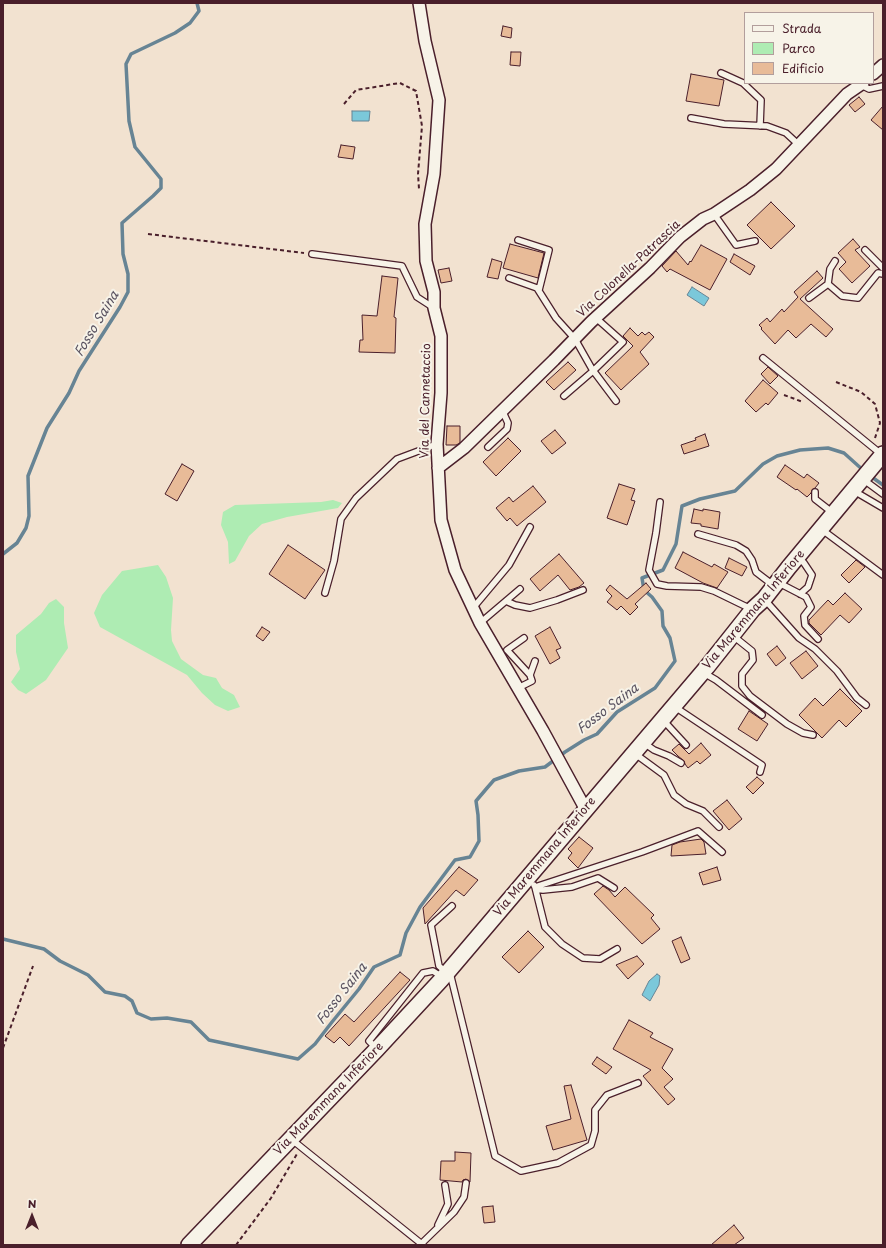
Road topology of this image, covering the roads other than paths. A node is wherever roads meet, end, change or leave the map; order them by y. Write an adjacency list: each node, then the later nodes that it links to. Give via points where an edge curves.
1 (419, 3): 24 (street, Via del Cannetaccio, via 438,100 434,174 426,224 426,261 434,292)
2 (883, 65): 3 (street)
3 (874, 73)
4 (722, 74): 5 (lane)
5 (744, 84)
6 (744, 84): 10 (lane, via 761,100)
7 (862, 84): 8 (lane, via 868,89); 11 (street, Via Colonella-Patrascia, via 847,94)
8 (883, 86)
9 (691, 118): 10 (lane, via 724,124)
10 (760, 126): 11 (lane, via 786,133)
11 (799, 145): 12 (street, Via Colonella-Patrascia, via 776,169)
12 (714, 214): 14 (lane, via 736,245); 25 (street, Via Colonella-Patrascia, via 680,236)
13 (518, 240): 22 (lane, via 549,250)
14 (755, 241)
15 (865, 250): 18 (lane)
16 (312, 254): 24 (lane, via 402,266 416,297)
17 (835, 261): 21 (lane, via 830,269)
18 (883, 268)
19 (883, 274): 21 (lane, via 878,273 858,298 842,296)
20 (509, 278): 22 (lane)
21 (828, 284): 23 (lane)
22 (539, 290): 26 (lane, via 556,318)
23 (809, 298)
24 (434, 308): 32 (street, Via del Cannetaccio, via 441,336 441,392)
25 (596, 318): 26 (street, Via Colonella-Patrascia); 28 (lane, via 623,342)
26 (575, 339): 28 (lane); 31 (street, Via Colonella-Patrascia)
27 (763, 358): 34 (lane)
28 (593, 371): 29 (lane); 30 (lane)
29 (564, 396)
30 (616, 401)
31 (502, 410): 33 (lane, via 508,423 507,429); 35 (street, Via Colonella-Patrascia, via 464,448)
32 (437, 444): 35 (street, Via del Cannetaccio); 50 (lane, via 397,459 356,498 341,519 334,561)
33 (488, 448)
34 (874, 462): 36 (main road, Via Maremmana Inferiore); 38 (lane)
35 (438, 468): 54 (street, Via del Cannetaccio, via 441,520 455,570)
36 (852, 490): 40 (lane); 41 (main road, Via Maremmana Inferiore)
37 (815, 492): 41 (lane, via 815,499)
38 (883, 494)
39 (660, 502): 55 (lane, via 649,570 657,584 701,587)
40 (883, 508)
41 (833, 514): 43 (main road, Via Maremmana Inferiore)
42 (530, 527): 54 (lane, via 509,565)
43 (820, 529): 45 (main road, Via Maremmana Inferiore); 46 (lane)
44 (698, 534): 47 (lane, via 736,545 746,551 756,572)
45 (797, 557): 47 (main road, Via Maremmana Inferiore); 51 (lane, via 812,575 808,587)
46 (883, 575)
47 (776, 584): 51 (lane); 52 (main road, Via Maremmana Inferiore)
48 (520, 589): 53 (lane)
49 (583, 590): 53 (lane, via 530,608)
50 (325, 593)
51 (800, 594): 59 (lane, via 812,607 804,616 805,625)
52 (764, 599): 55 (main road, Via Maremmana Inferiore); 64 (lane, via 800,638 837,671 857,698)
53 (506, 601): 56 (lane)
54 (473, 608): 56 (street, Via del Cannetaccio)
55 (753, 609): 57 (main road, Via Maremmana Inferiore)
56 (480, 623): 63 (street, Via del Cannetaccio)
57 (732, 634): 61 (main road, Via Maremmana Inferiore); 68 (lane, via 752,651 753,660 742,674 742,686 750,696 787,724 803,733)
58 (524, 638): 62 (lane, via 507,650)
59 (818, 639)
60 (535, 661): 62 (lane)
61 (702, 672): 65 (main road, Via Maremmana Inferiore); 66 (lane)
62 (530, 674): 63 (lane, via 532,681)
63 (518, 688): 73 (street, Via del Cannetaccio)
64 (866, 705)
65 (673, 706): 67 (main road, Via Maremmana Inferiore); 72 (lane, via 762,765)
66 (762, 716)
67 (662, 718): 69 (lane); 70 (main road, Via Maremmana Inferiore)
68 (813, 735)
69 (686, 745)
70 (638, 747): 71 (lane, via 654,750); 73 (main road, Via Maremmana Inferiore); 74 (lane, via 664,775 674,795 686,804 703,811)
71 (681, 763)
72 (760, 772)
73 (586, 810): 76 (main road, Via Maremmana Inferiore)
74 (719, 827)
75 (722, 852): 76 (lane, via 698,831 642,852)
76 (533, 885): 77 (lane, via 543,890 572,887 598,878); 79 (lane, via 545,927 562,944 582,958 600,959); 80 (main road, Via Maremmana Inferiore)
77 (614, 888)
78 (452, 906): 80 (lane, via 431,925 439,966)
79 (617, 949)
80 (447, 974): 81 (lane, via 495,1156 521,1171 558,1163 591,1145 594,1110 606,1095); 82 (main road, Via Maremmana Inferiore, via 377,1049)
81 (638, 1083)
82 (296, 1144): 86 (lane); 87 (main road, Via Maremmana Inferiore)
83 (466, 1183): 85 (lane, via 464,1197 454,1212)
84 (445, 1185): 85 (lane, via 448,1204)
85 (437, 1228): 86 (lane)
86 (422, 1244)
87 (189, 1245)

